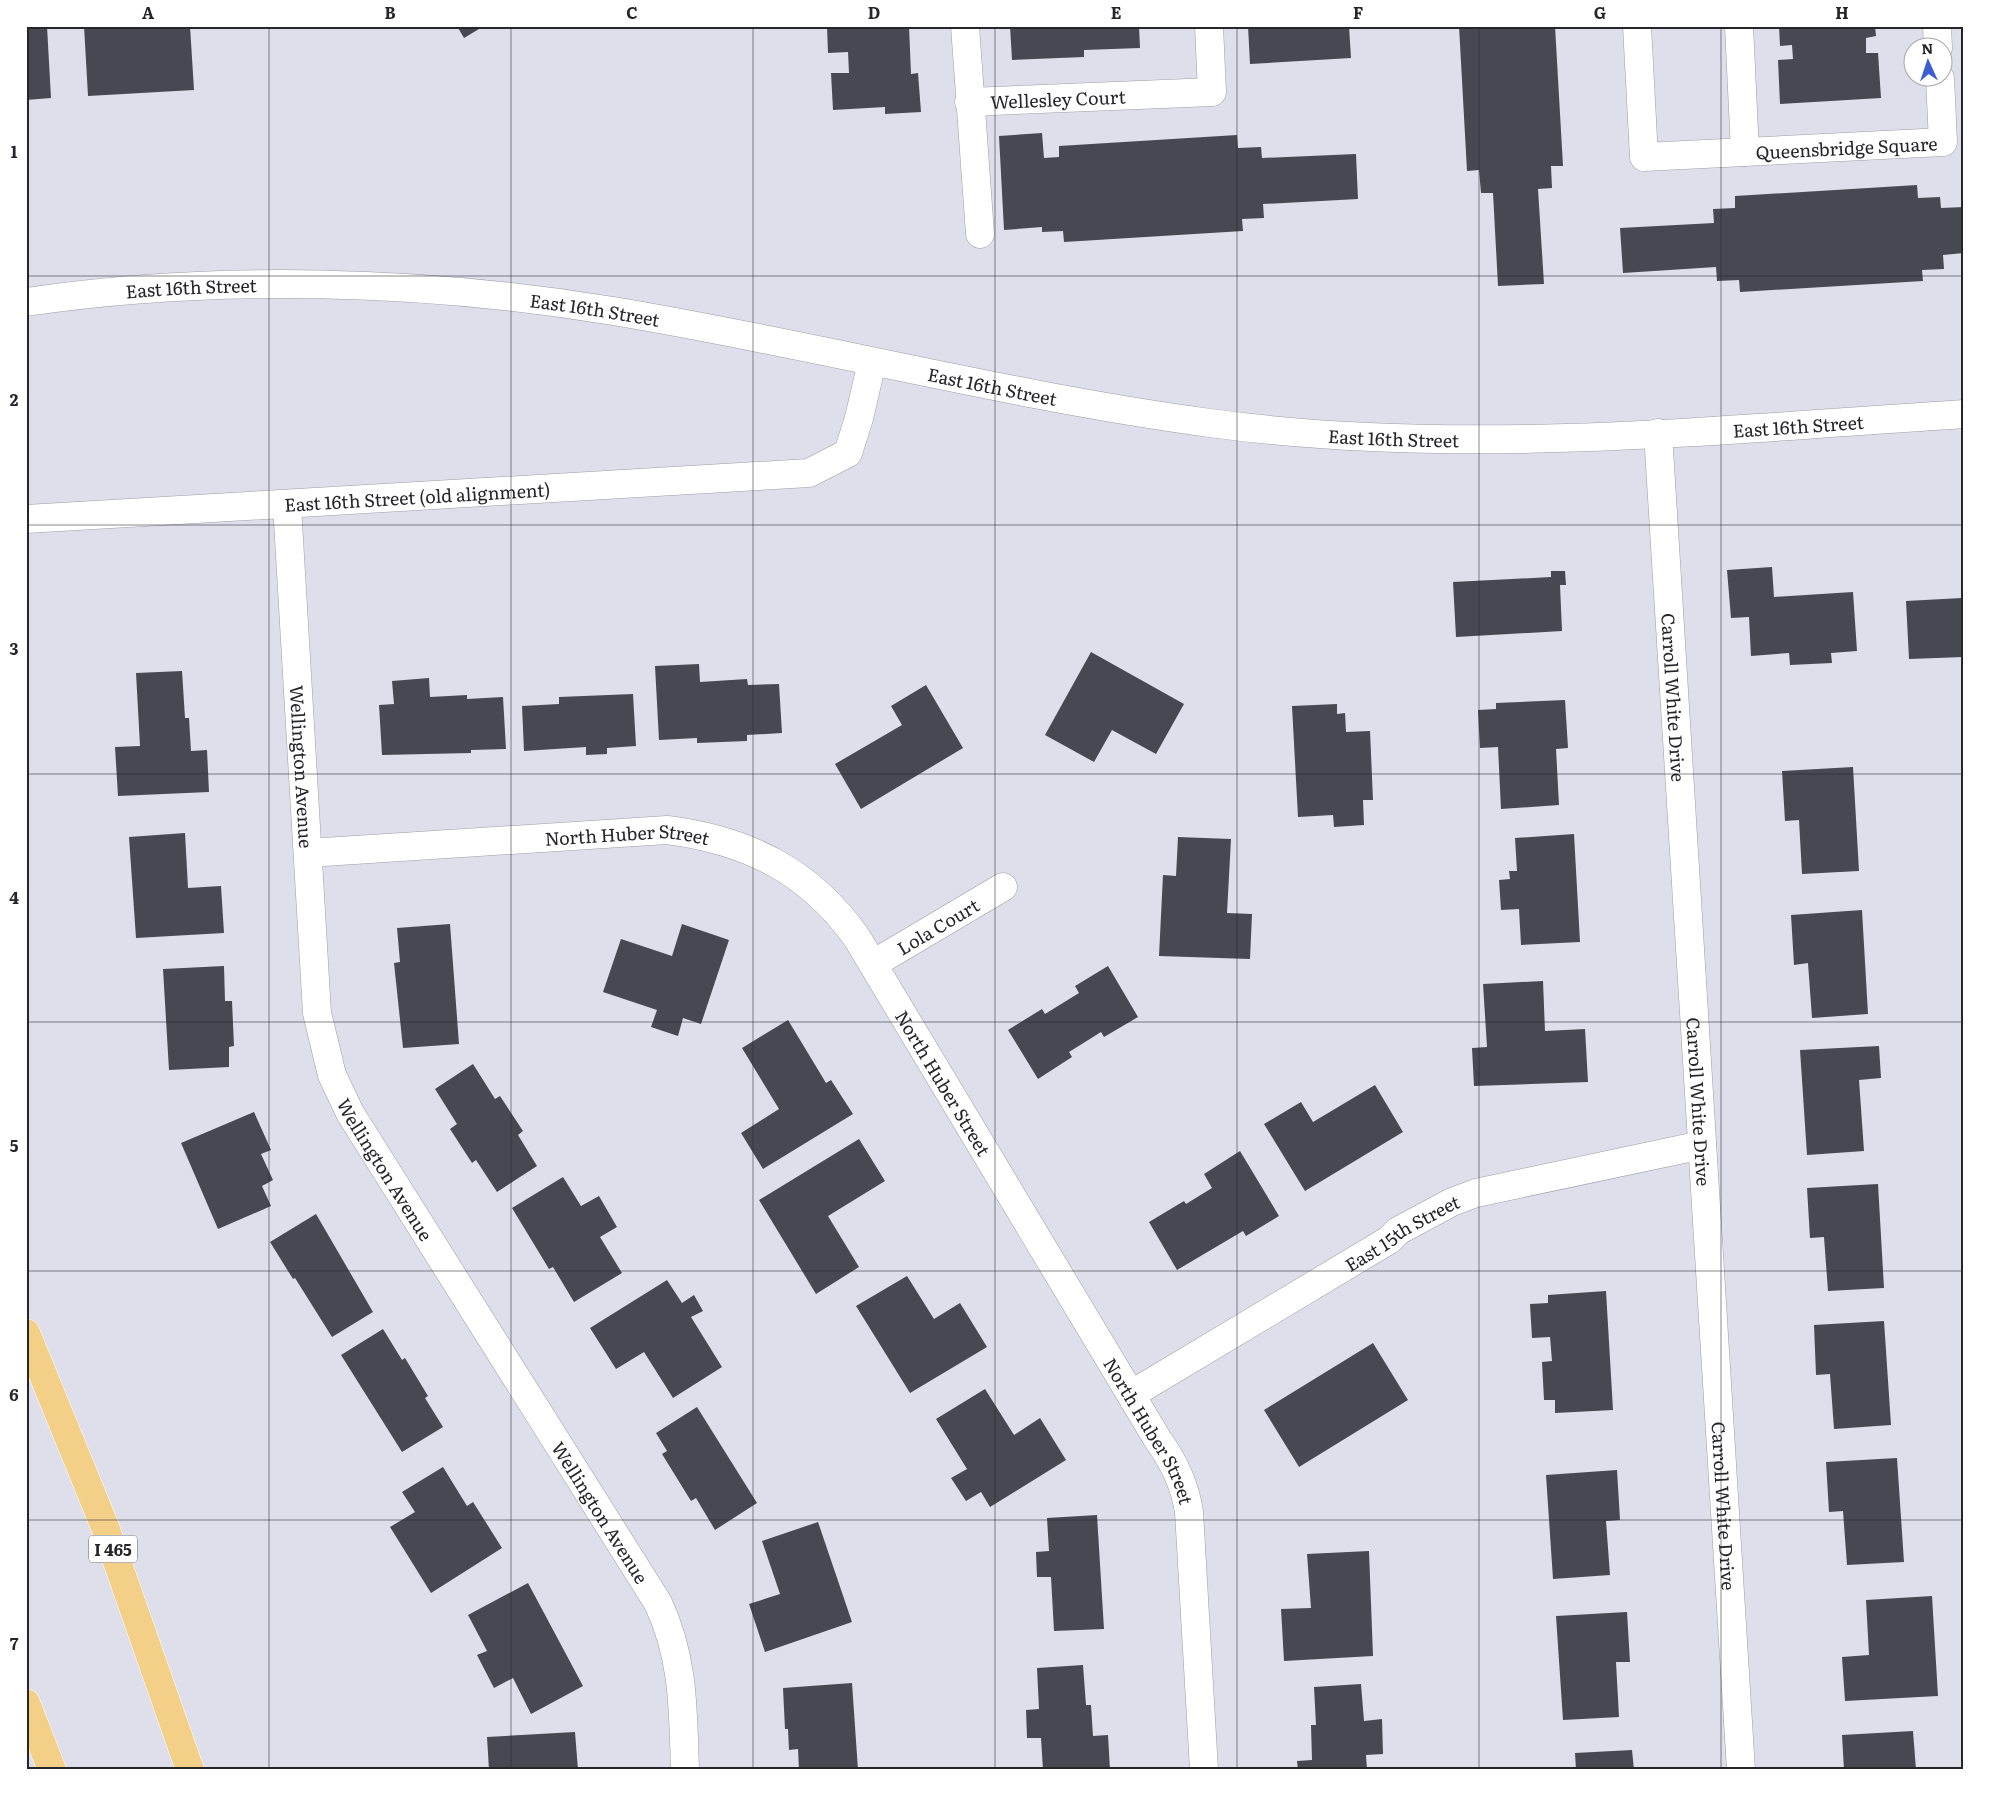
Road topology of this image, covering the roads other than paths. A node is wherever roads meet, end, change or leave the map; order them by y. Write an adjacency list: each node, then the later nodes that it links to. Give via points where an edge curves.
1 (965, 26): 6 (street)
2 (1208, 26): 6 (street, Wellesley Court, via 1212,92)
3 (1637, 26): 7 (street, Queensbridge Square, via 1644,157)
4 (1739, 26): 7 (street, Queensbridge Square)
5 (1940, 88): 7 (street, Queensbridge Square, via 1943,142)
6 (969, 102): 8 (street, Wellesley Court)
7 (1745, 152)
8 (980, 234)
9 (26, 302): 10 (street, East 16th Street, via 140,290 221,286 320,285 420,290 612,311)
10 (872, 362): 12 (street, East 16th Street, via 1142,413 1334,437 1518,439); 13 (street, East 16th Street (old alignment), via 848,453 809,473)
11 (1964, 414): 12 (street, East 16th Street)
12 (1658, 433): 18 (street, Carroll White Drive)
13 (287, 505): 14 (street, East 16th Street (old alignment)); 15 (street, Wellington Avenue)
14 (26, 519)
15 (308, 853): 17 (street, North Huber Street, via 668,830 702,834 752,851 811,887 848,924); 24 (street, Wellington Avenue, via 317,1013 332,1075 350,1113 658,1603 679,1666)
16 (1003, 887): 17 (street, Lola Court)
17 (873, 964): 20 (street, North Huber Street)
18 (1702, 1145): 20 (street, East 15th Street, via 1499,1186 1452,1202); 26 (street, Carroll White Drive)
19 (26, 1333): 23 (highway, I 465, via 105,1527)
20 (1132, 1394): 25 (street, North Huber Street, via 1170,1456 1188,1502)
21 (26, 1703): 22 (highway)
22 (52, 1770)
23 (190, 1770)
24 (685, 1770)
25 (1204, 1770)
26 (1741, 1770)

